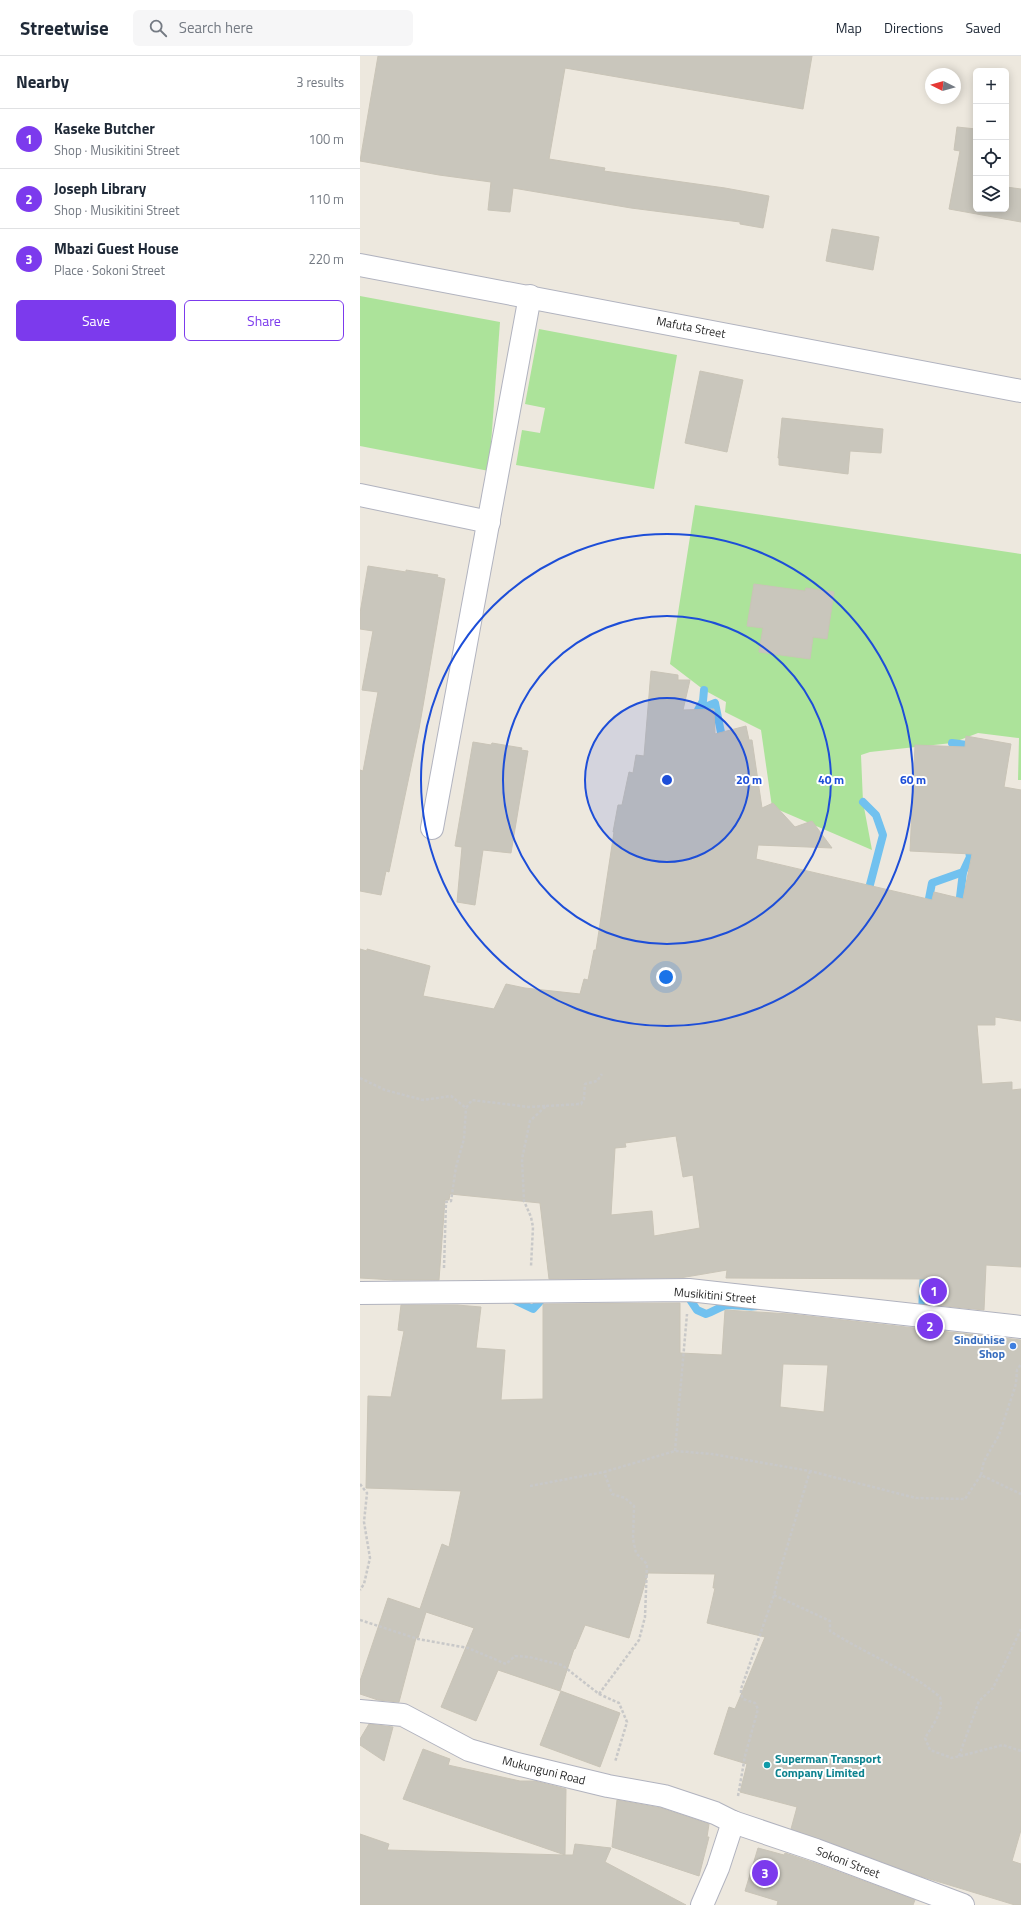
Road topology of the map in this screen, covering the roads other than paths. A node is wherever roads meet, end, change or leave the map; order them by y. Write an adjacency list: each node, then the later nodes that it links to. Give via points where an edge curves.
1 (360, 264): 2 (street, Mafuta Street)
2 (530, 296): 3 (street, Mafuta Street); 5 (street)
3 (1021, 391)
4 (360, 495): 5 (street)
5 (489, 522): 6 (street)
6 (432, 828)
7 (360, 1293): 8 (street, Musikitini Street, via 689,1290)
8 (1021, 1327)
9 (360, 1711): 10 (street, Mukunguni Road, via 403,1715 469,1750 608,1786 664,1796 715,1813)
10 (733, 1822): 11 (street, via 718,1868); 12 (street, Sokoni Street)
11 (702, 1905)
12 (963, 1905)

